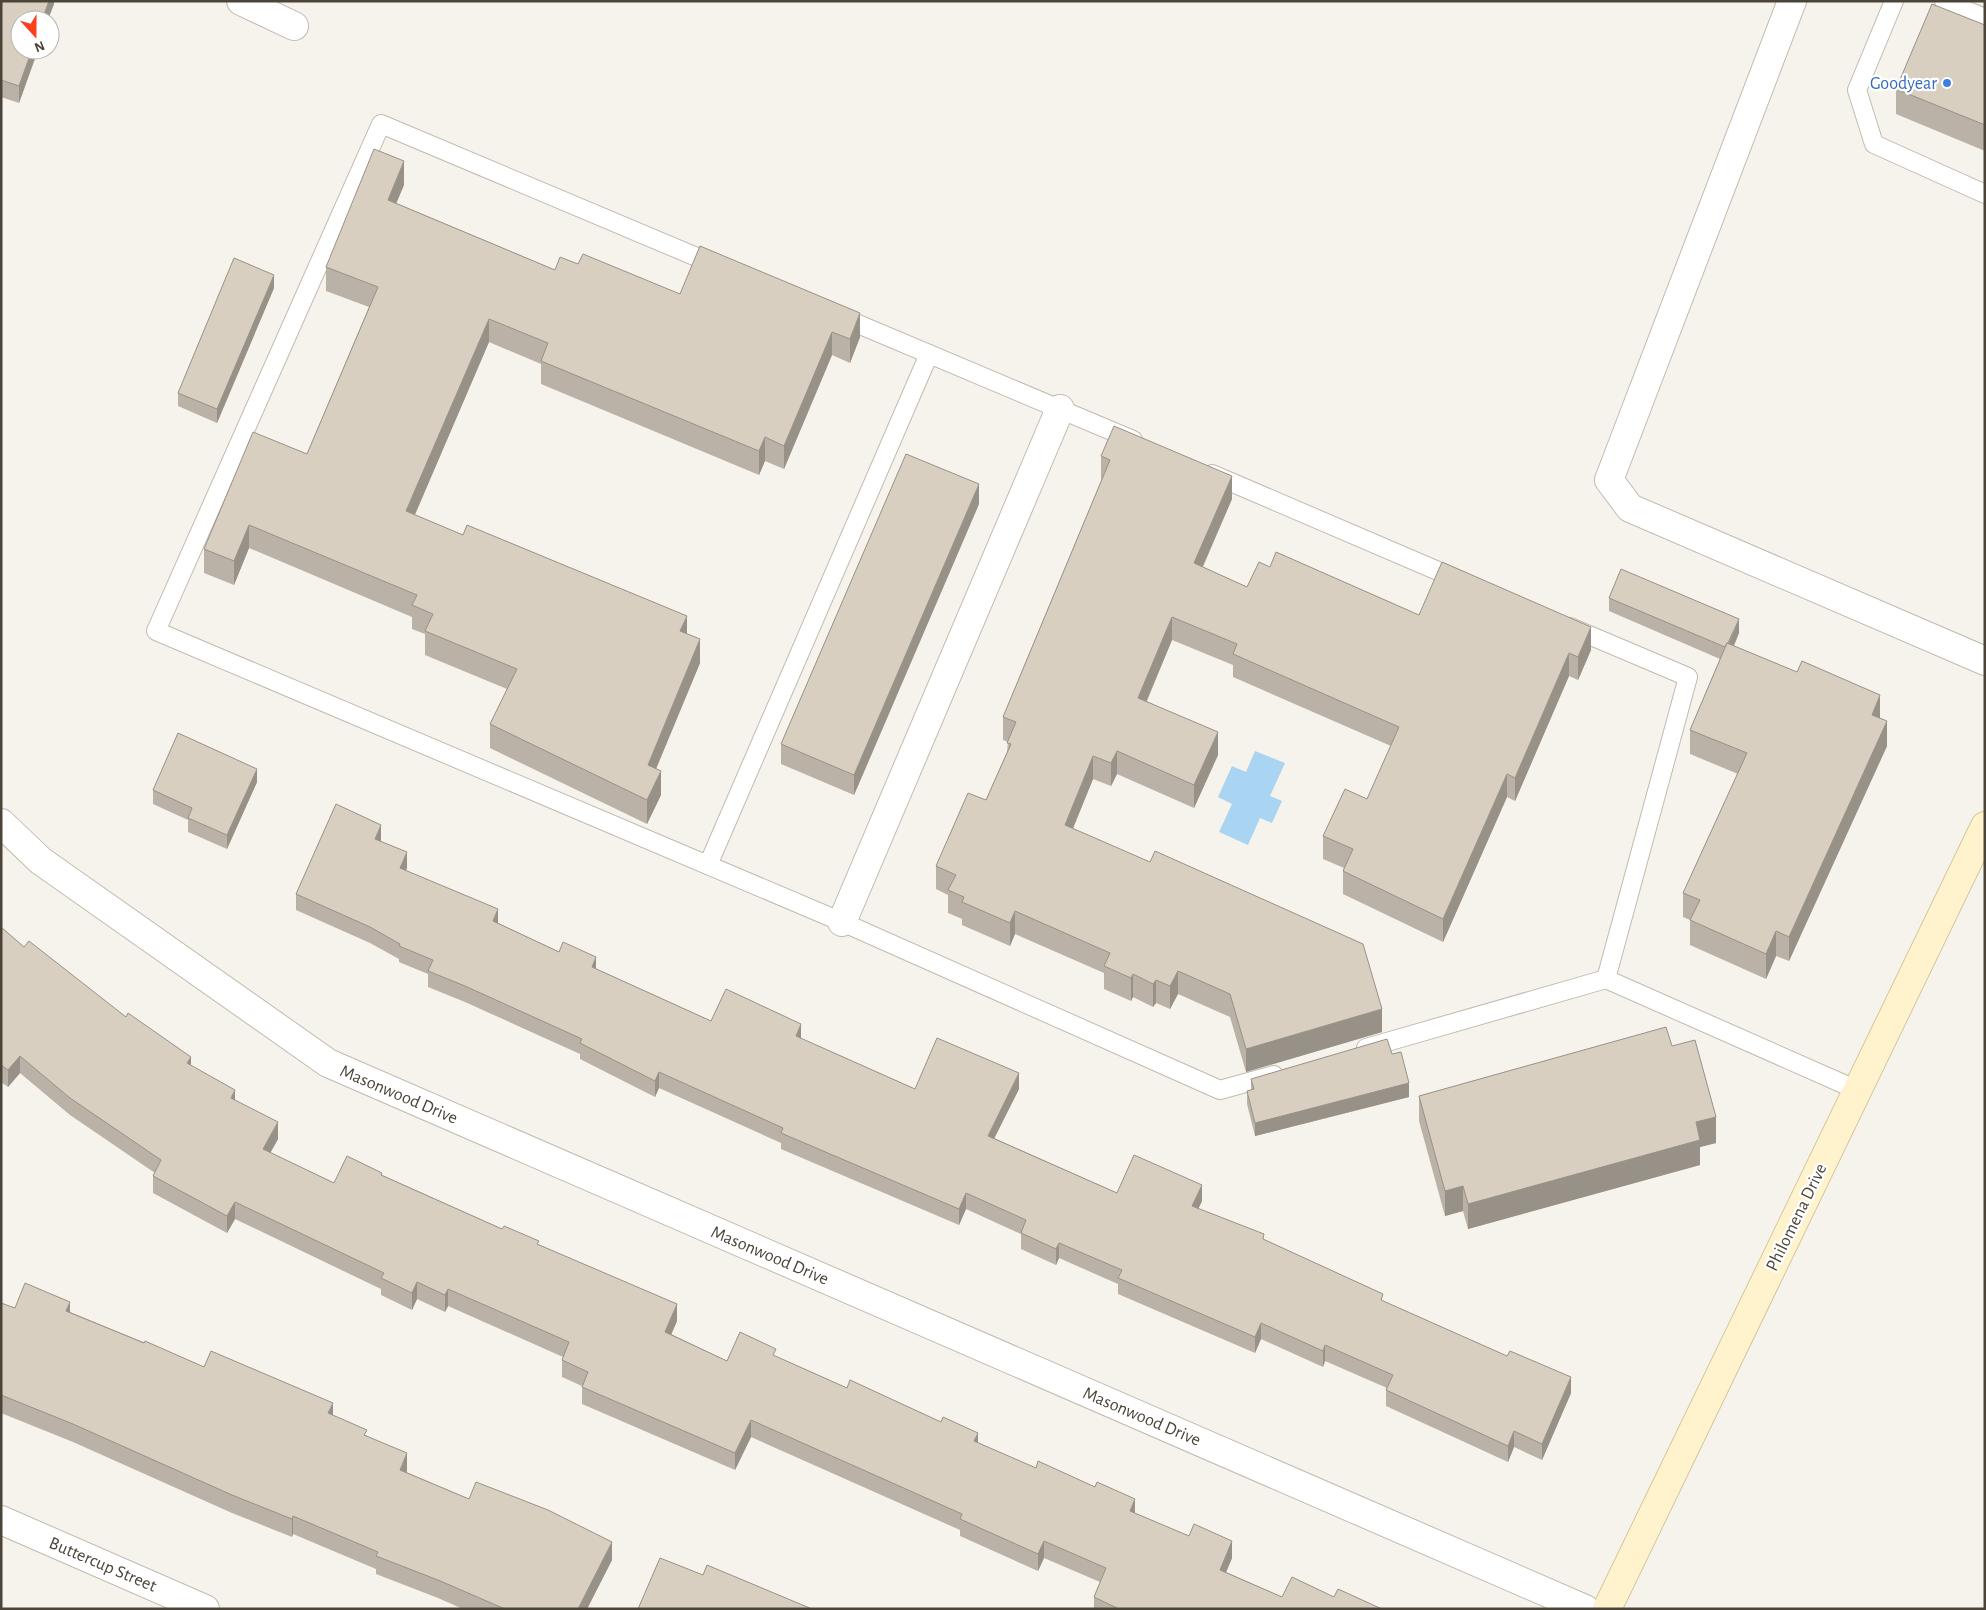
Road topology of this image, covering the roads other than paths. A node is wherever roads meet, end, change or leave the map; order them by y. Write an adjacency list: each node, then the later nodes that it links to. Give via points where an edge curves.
1 (241, 1): 6 (street)
2 (1792, 1): 16 (street, via 1609,480 1630,508)
3 (1894, 1): 7 (lane, via 1857,90 1874,144)
4 (1944, 1): 5 (lane)
5 (1985, 18)
6 (294, 26)
7 (1985, 194)
8 (737, 274): 19 (lane, via 381,124 156,631)
9 (820, 308): 10 (lane)
10 (929, 354): 11 (lane); 19 (lane)
11 (1060, 409): 12 (lane); 20 (street)
12 (1151, 448)
13 (1197, 468): 14 (lane)
14 (1479, 588)
15 (1552, 619): 21 (lane, via 1688,678)
16 (1985, 661)
17 (1, 823): 27 (street, Masonwood Drive, via 41,861 328,1063)
18 (1985, 826): 24 (street, Philomena Drive)
19 (708, 866): 20 (lane)
20 (842, 922): 23 (lane, via 1220,1090)
21 (1606, 979): 22 (lane); 24 (lane)
22 (1353, 1052)
23 (1287, 1071)
24 (1858, 1090): 28 (street, Philomena Drive)
25 (1, 1520): 26 (street, Buttercup Street)
26 (205, 1609)
27 (1585, 1609)
28 (1607, 1609)

